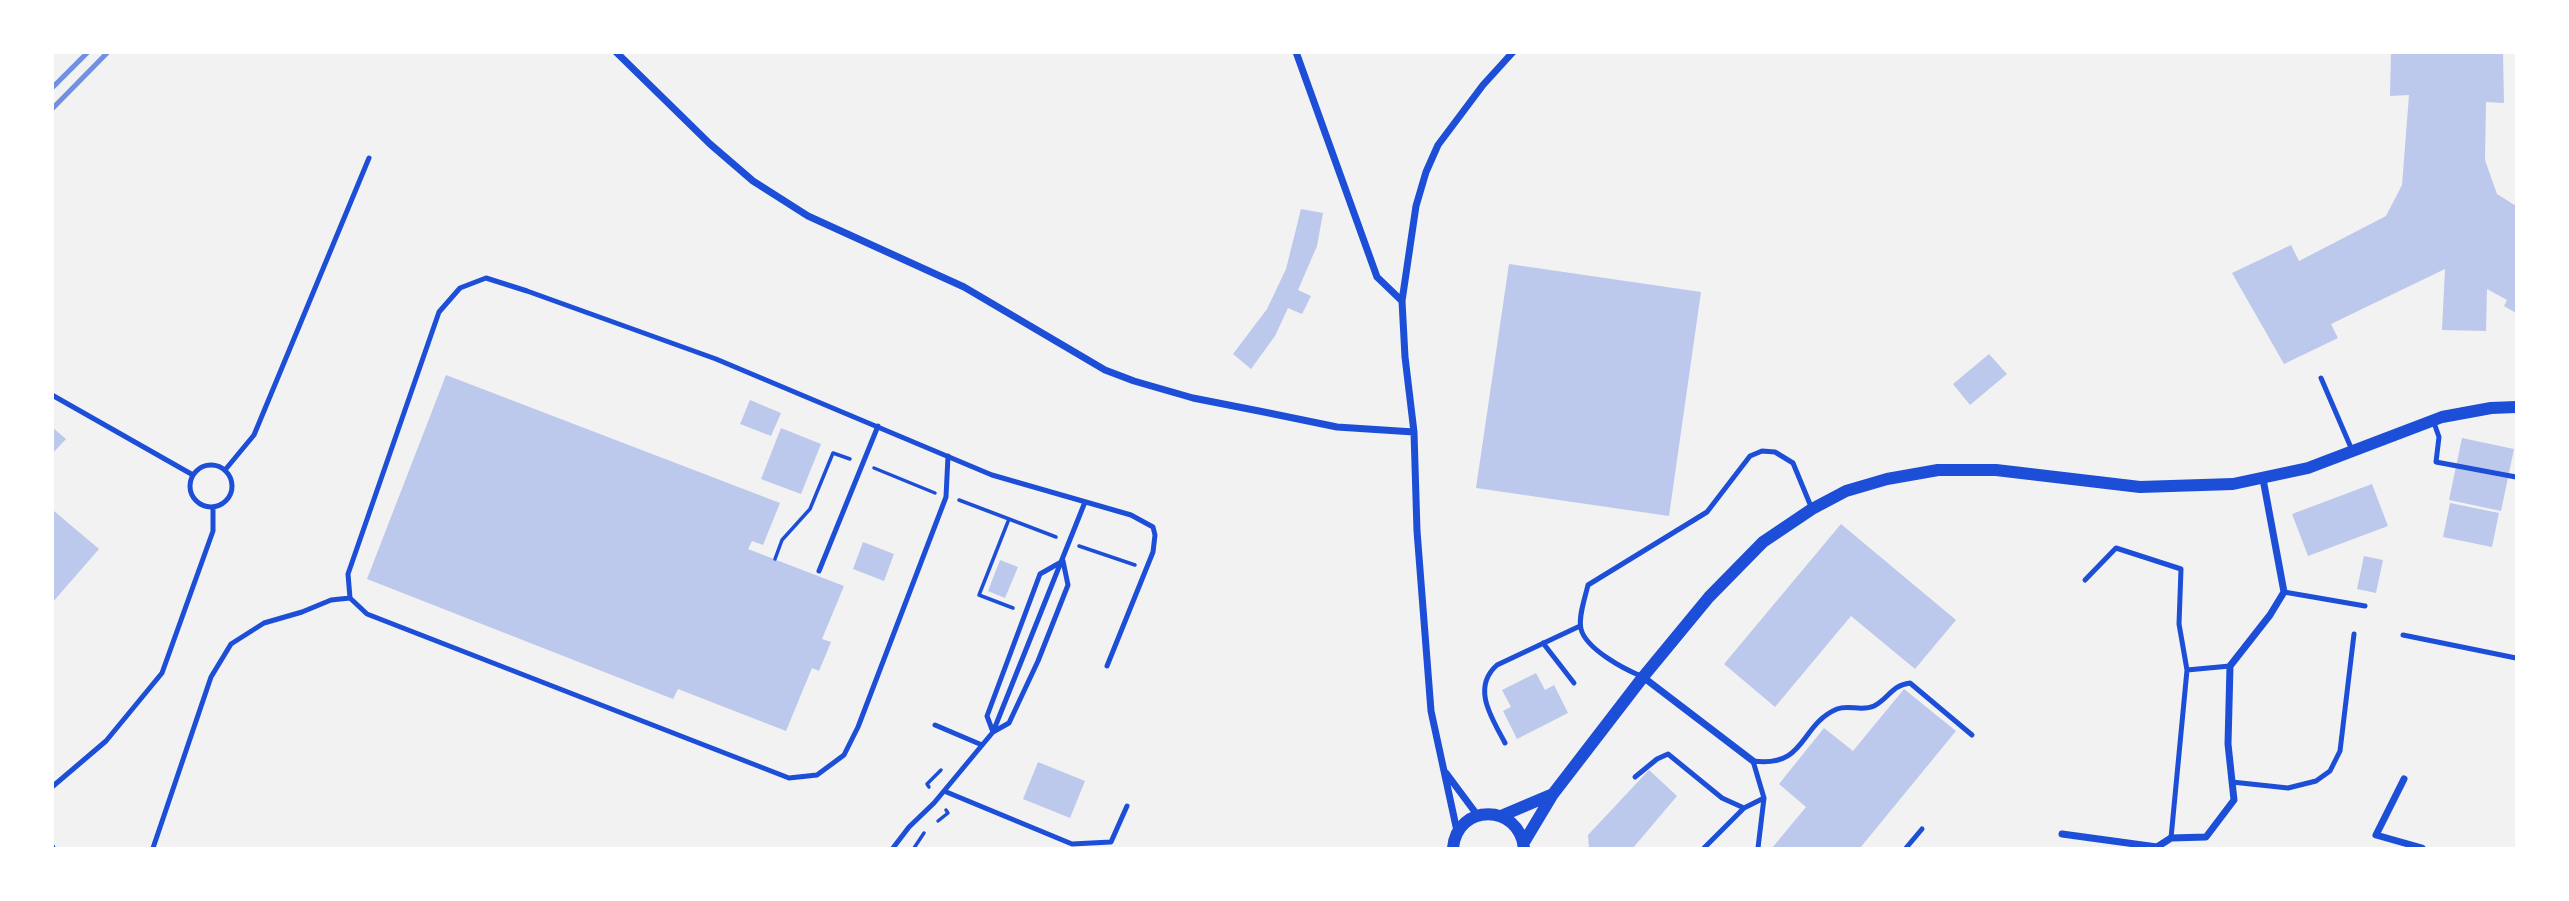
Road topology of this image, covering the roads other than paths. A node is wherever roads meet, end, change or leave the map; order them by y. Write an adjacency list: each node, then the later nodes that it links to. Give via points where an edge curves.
1 (616, 52): 11 (street, via 753,181 808,216 964,287 1105,370 1193,398 1337,427)
2 (1296, 52): 5 (street, via 1377,277)
3 (1513, 52): 5 (street, via 1438,145 1416,206)
4 (369, 158): 14 (lane, via 254,435)
5 (1402, 301): 11 (street)
6 (2321, 378): 12 (lane)
7 (52, 396): 15 (lane)
8 (2516, 407): 9 (street)
9 (2433, 420): 12 (street); 16 (lane, via 2439,437 2436,463)
10 (878, 426): 13 (lane); 22 (lane); 25 (lane, via 716,359 486,278 460,288 439,312 348,574)
11 (1414, 432): 43 (street, via 1431,711)
12 (2352, 450): 17 (street)
13 (948, 456): 18 (lane, via 992,475); 25 (lane, via 946,497 858,727 844,755 817,775 789,778 367,614)
14 (225, 470): 15 (lane, via 205,466); 19 (lane, via 232,490 224,503)
15 (193, 475): 19 (lane, via 193,496)
16 (2516, 477)
17 (2263, 479): 20 (street, via 2140,487 1996,470 1938,470 1856,488); 24 (street)
18 (1085, 502): 21 (lane); 32 (lane, via 1131,515 1153,527 1155,535 1153,552)
19 (213, 507): 47 (lane, via 213,531 162,673 106,741)
20 (1812, 509): 27 (lane, via 1793,463 1775,452 1750,456 1707,512 1588,586); 35 (street, via 1741,563)
21 (1063, 561): 38 (lane); 38 (lane, via 1068,585 1038,661 1009,723); 38 (lane, via 1040,574 987,716)
22 (819, 571)
23 (2085, 580): 34 (lane, via 2116,548 2181,569 2179,624)
24 (2284, 592): 26 (lane); 33 (street)
25 (351, 598): 60 (lane, via 331,600 264,623 231,644 211,677)
26 (2365, 606)
27 (1580, 626): 30 (lane); 35 (lane, via 1594,648 1624,670)
28 (2354, 634): 46 (lane, via 2340,751 2330,771 2316,781 2288,788)
29 (2403, 635): 31 (lane)
30 (1543, 643): 36 (lane); 40 (lane, via 1488,673 1485,699)
31 (2516, 658)
32 (1107, 666)
33 (2230, 666): 34 (lane); 46 (street)
34 (2188, 670): 58 (lane)
35 (1643, 677): 42 (street); 49 (street)
36 (1574, 683)
37 (935, 724): 41 (lane)
38 (993, 732): 41 (lane)
39 (1972, 735): 42 (lane, via 1910,683 1901,684 1870,708 1846,707 1825,716 1780,761)
40 (1505, 743)
41 (982, 745): 48 (lane)
42 (1753, 761): 50 (lane)
43 (1445, 773): 53 (street); 56 (street)
44 (1635, 777): 52 (lane, via 1668,754 1721,799)
45 (2404, 779): 66 (street, via 2376,835)
46 (2232, 782): 58 (street, via 2234,800 2206,837)
47 (52, 787)
48 (944, 791): 51 (lane, via 1072,844 1111,842); 61 (lane)
49 (1553, 794): 54 (street); 59 (street)
50 (1764, 798): 52 (lane); 64 (lane)
51 (1127, 806)
52 (1744, 808): 63 (lane)
53 (1478, 816): 54 (street); 56 (street)
54 (1501, 816): 59 (street, via 1516,827)
55 (1922, 829): 65 (lane)
56 (1457, 832): 62 (street)
57 (2062, 834): 58 (street, via 2157,846)
58 (2171, 838)
59 (1523, 846)
60 (153, 849)
61 (893, 849)
62 (1453, 849)
63 (1704, 849)
64 (1758, 849)
65 (1906, 849)
66 (2422, 849)

